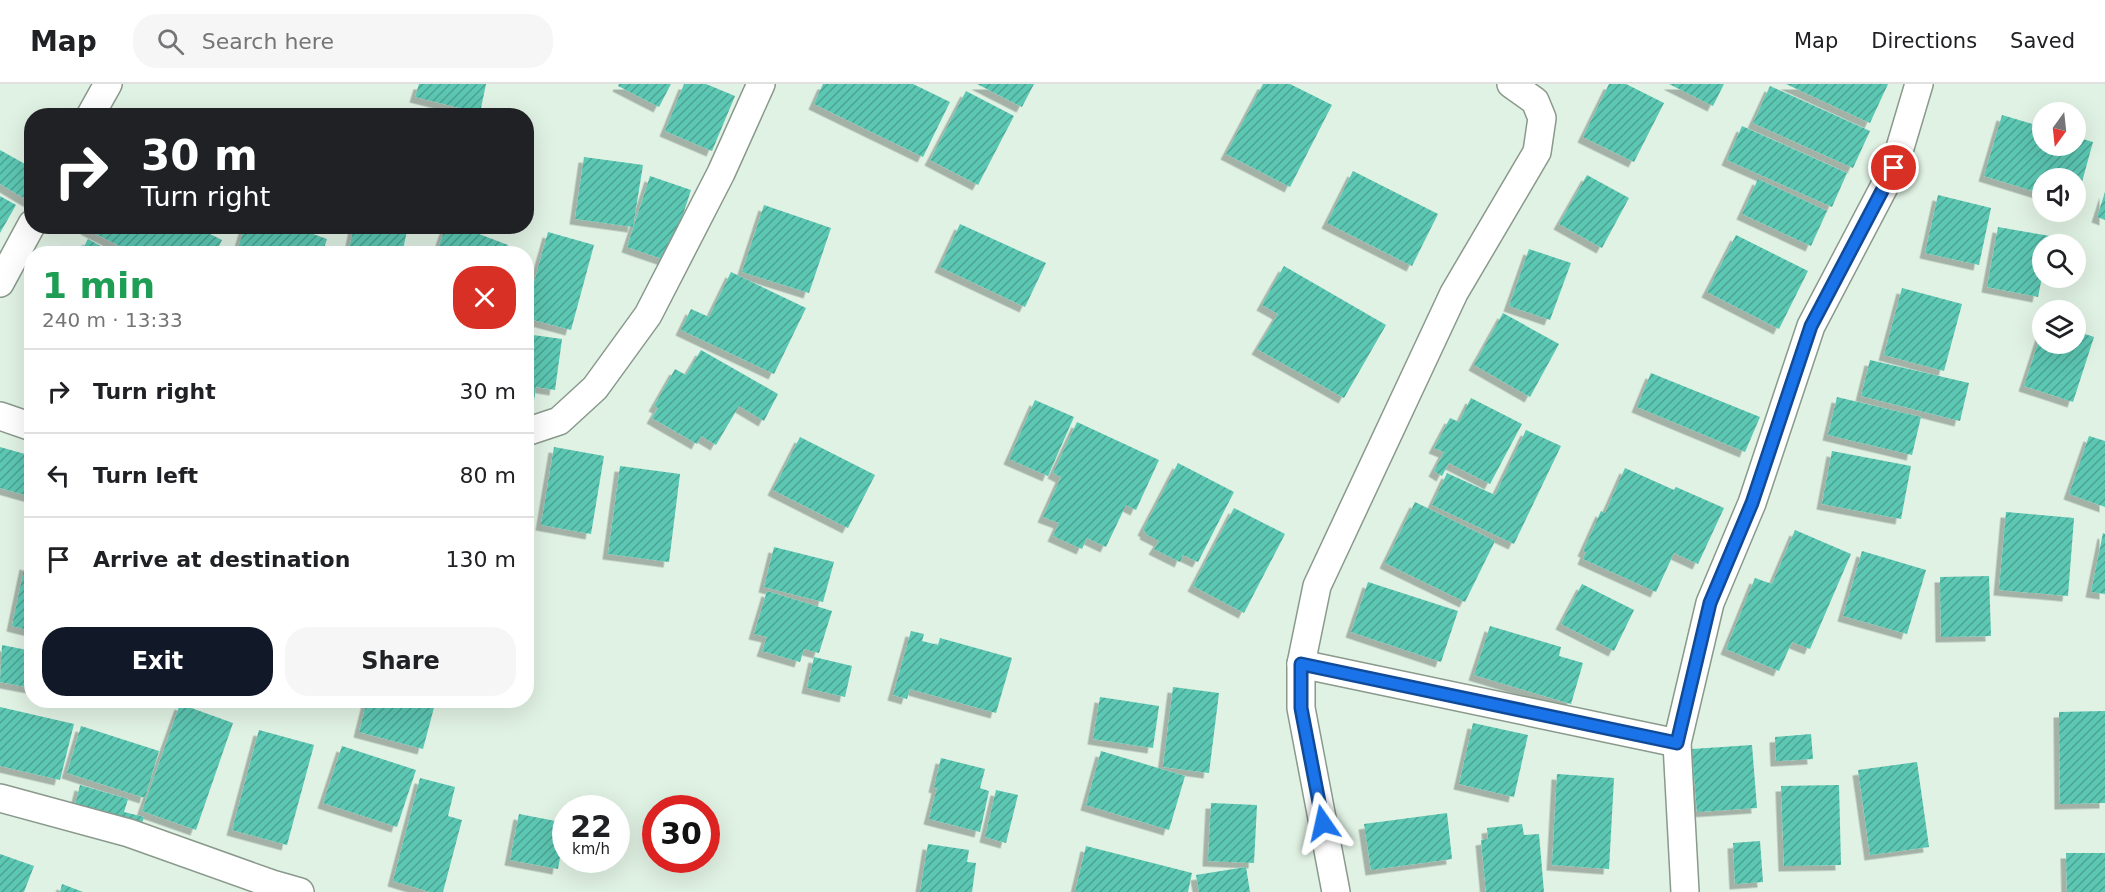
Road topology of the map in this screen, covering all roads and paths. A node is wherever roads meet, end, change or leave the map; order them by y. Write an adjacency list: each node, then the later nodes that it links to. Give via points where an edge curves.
1 (108, 84): 5 (street)
2 (761, 84): 10 (street, via 721,173 648,315 596,388 559,421)
3 (1511, 84): 11 (street, via 1535,101 1542,117 1537,152 1454,293 1317,586)
4 (1919, 84): 12 (street, via 1894,168 1811,326 1752,503 1710,603)
5 (94, 108)
6 (27, 234): 7 (street)
7 (0, 283)
8 (0, 416): 9 (street)
9 (24, 424)
10 (534, 429)
11 (1301, 664): 12 (street); 15 (street, via 1301,708)
12 (1677, 743): 16 (street)
13 (0, 798): 14 (street, via 129,833)
14 (300, 892)
15 (1336, 892)
16 (1685, 892)

